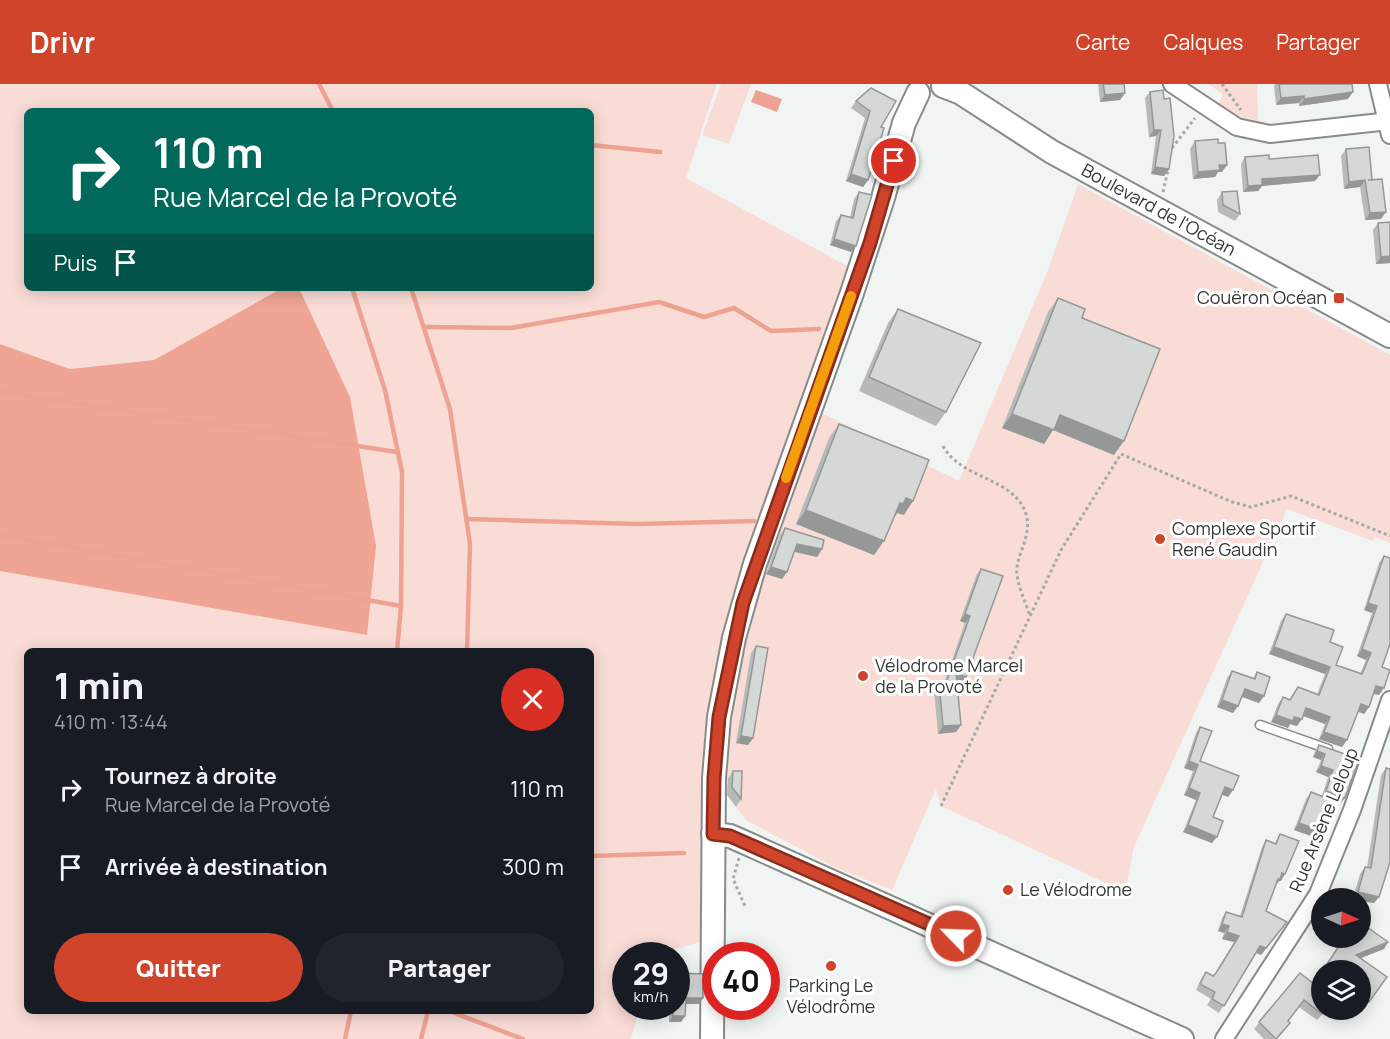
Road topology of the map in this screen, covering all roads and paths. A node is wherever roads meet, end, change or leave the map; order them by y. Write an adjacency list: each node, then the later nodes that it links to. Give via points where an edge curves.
1 (1172, 84): 5 (street)
2 (1378, 84): 6 (street)
3 (943, 85): 4 (main road, via 929,96); 9 (main road, Boulevard de l'Océan, via 1052,152)
4 (913, 89): 18 (main road, via 870,243 743,603 719,717)
5 (1203, 107): 6 (street, via 1237,127 1270,134); 7 (path, via 1172,146)
6 (1388, 126)
7 (1170, 158)
8 (1168, 169): 9 (path, via 1167,184)
9 (1156, 207): 10 (main road, Boulevard de l'Océan)
10 (1386, 337)
11 (943, 446): 13 (path, via 950,460 1013,494 1025,511 1027,538 1016,569)
12 (1390, 536): 13 (path, via 1291,496 1251,507 1232,502 1121,454 1061,550)
13 (1030, 617): 17 (path)
14 (1390, 700): 23 (street, Rue Arsène Leloup, via 1362,762 1318,894)
15 (1260, 725): 16 (lane)
16 (1335, 752)
17 (941, 806)
18 (713, 834): 19 (main road); 21 (main road)
19 (746, 843): 20 (path, via 733,879); 22 (main road)
20 (745, 906)
21 (712, 1039)
22 (1182, 1039)
23 (1224, 1039)

